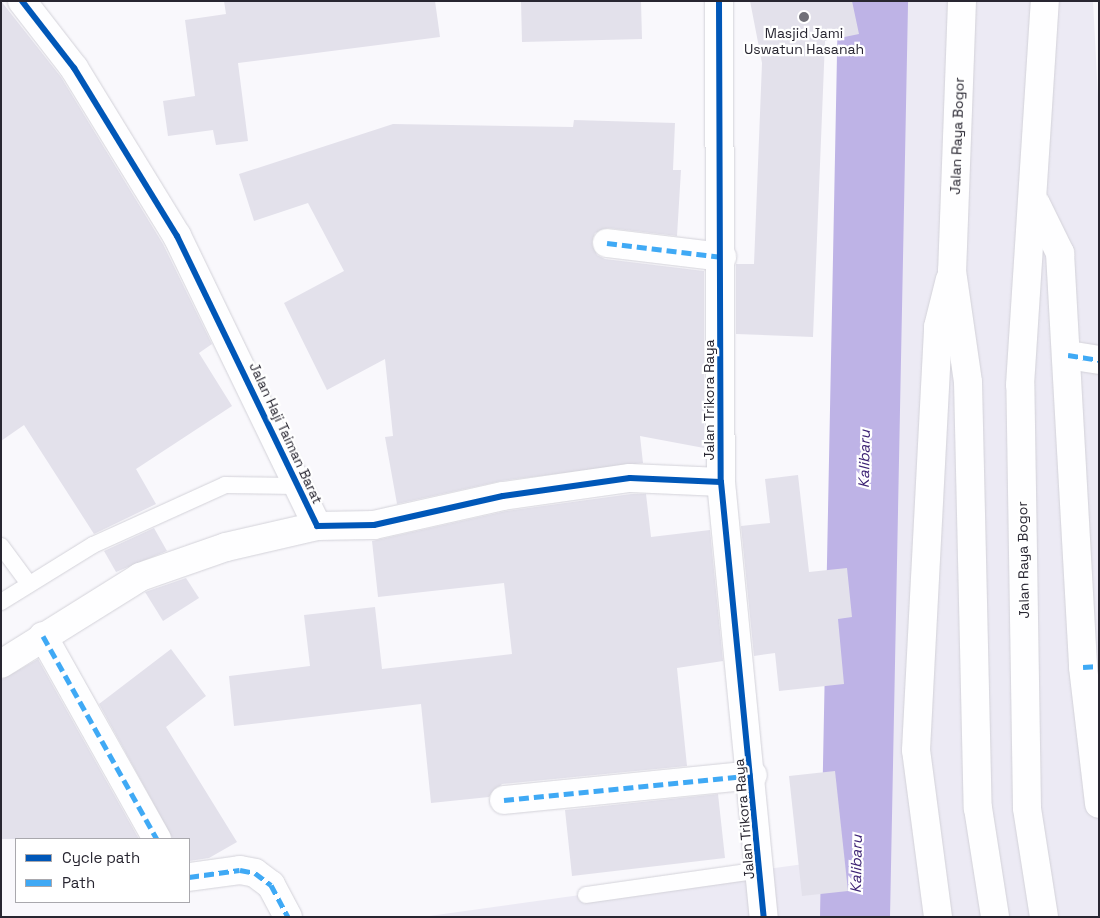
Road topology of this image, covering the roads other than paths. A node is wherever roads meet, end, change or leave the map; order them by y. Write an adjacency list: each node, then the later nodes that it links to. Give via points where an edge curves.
1 (22, 1): 12 (main road, Jalan Haji Taiman Barat, via 74,68 177,236)
2 (719, 1): 7 (main road, Jalan Trikora Raya)
3 (962, 1): 8 (main road, Jalan Raya Bogor)
4 (1045, 1): 5 (main road, Jalan Raya Bogor)
5 (1035, 203): 9 (main road, Jalan Raya Bogor, via 1060,253); 31 (main road, Jalan Raya Bogor, via 1020,385 1027,808)
6 (607, 243): 7 (main road)
7 (722, 257): 11 (main road, Jalan Trikora Raya)
8 (952, 271): 29 (main road, Jalan Raya Bogor, via 938,327 916,750); 30 (main road, Jalan Raya Bogor, via 968,382 978,808)
9 (1068, 355): 10 (main road); 19 (main road, Jalan Raya Bogor)
10 (1099, 360)
11 (721, 482): 13 (main road, via 630,478 503,496 374,525); 20 (main road, Jalan Trikora Raya)
12 (295, 486): 13 (main road, Jalan Haji Taiman Barat); 15 (lane, via 225,485 153,514)
13 (316, 526): 17 (main road, via 226,547 149,573)
14 (1, 546): 15 (lane)
15 (29, 584): 16 (lane)
16 (1, 602)
17 (43, 636): 18 (main road); 23 (main road)
18 (1, 664)
19 (1091, 666): 22 (main road, Jalan Raya Bogor)
20 (753, 775): 21 (main road); 24 (main road, Jalan Trikora Raya)
21 (504, 800)
22 (1099, 804)
23 (156, 838)
24 (762, 870): 26 (lane); 28 (main road, Jalan Trikora Raya)
25 (190, 877): 27 (main road, via 240,870 255,873 272,885)
26 (586, 895)
27 (288, 917)
28 (764, 917)
29 (938, 917)
30 (995, 917)
31 (1044, 917)

